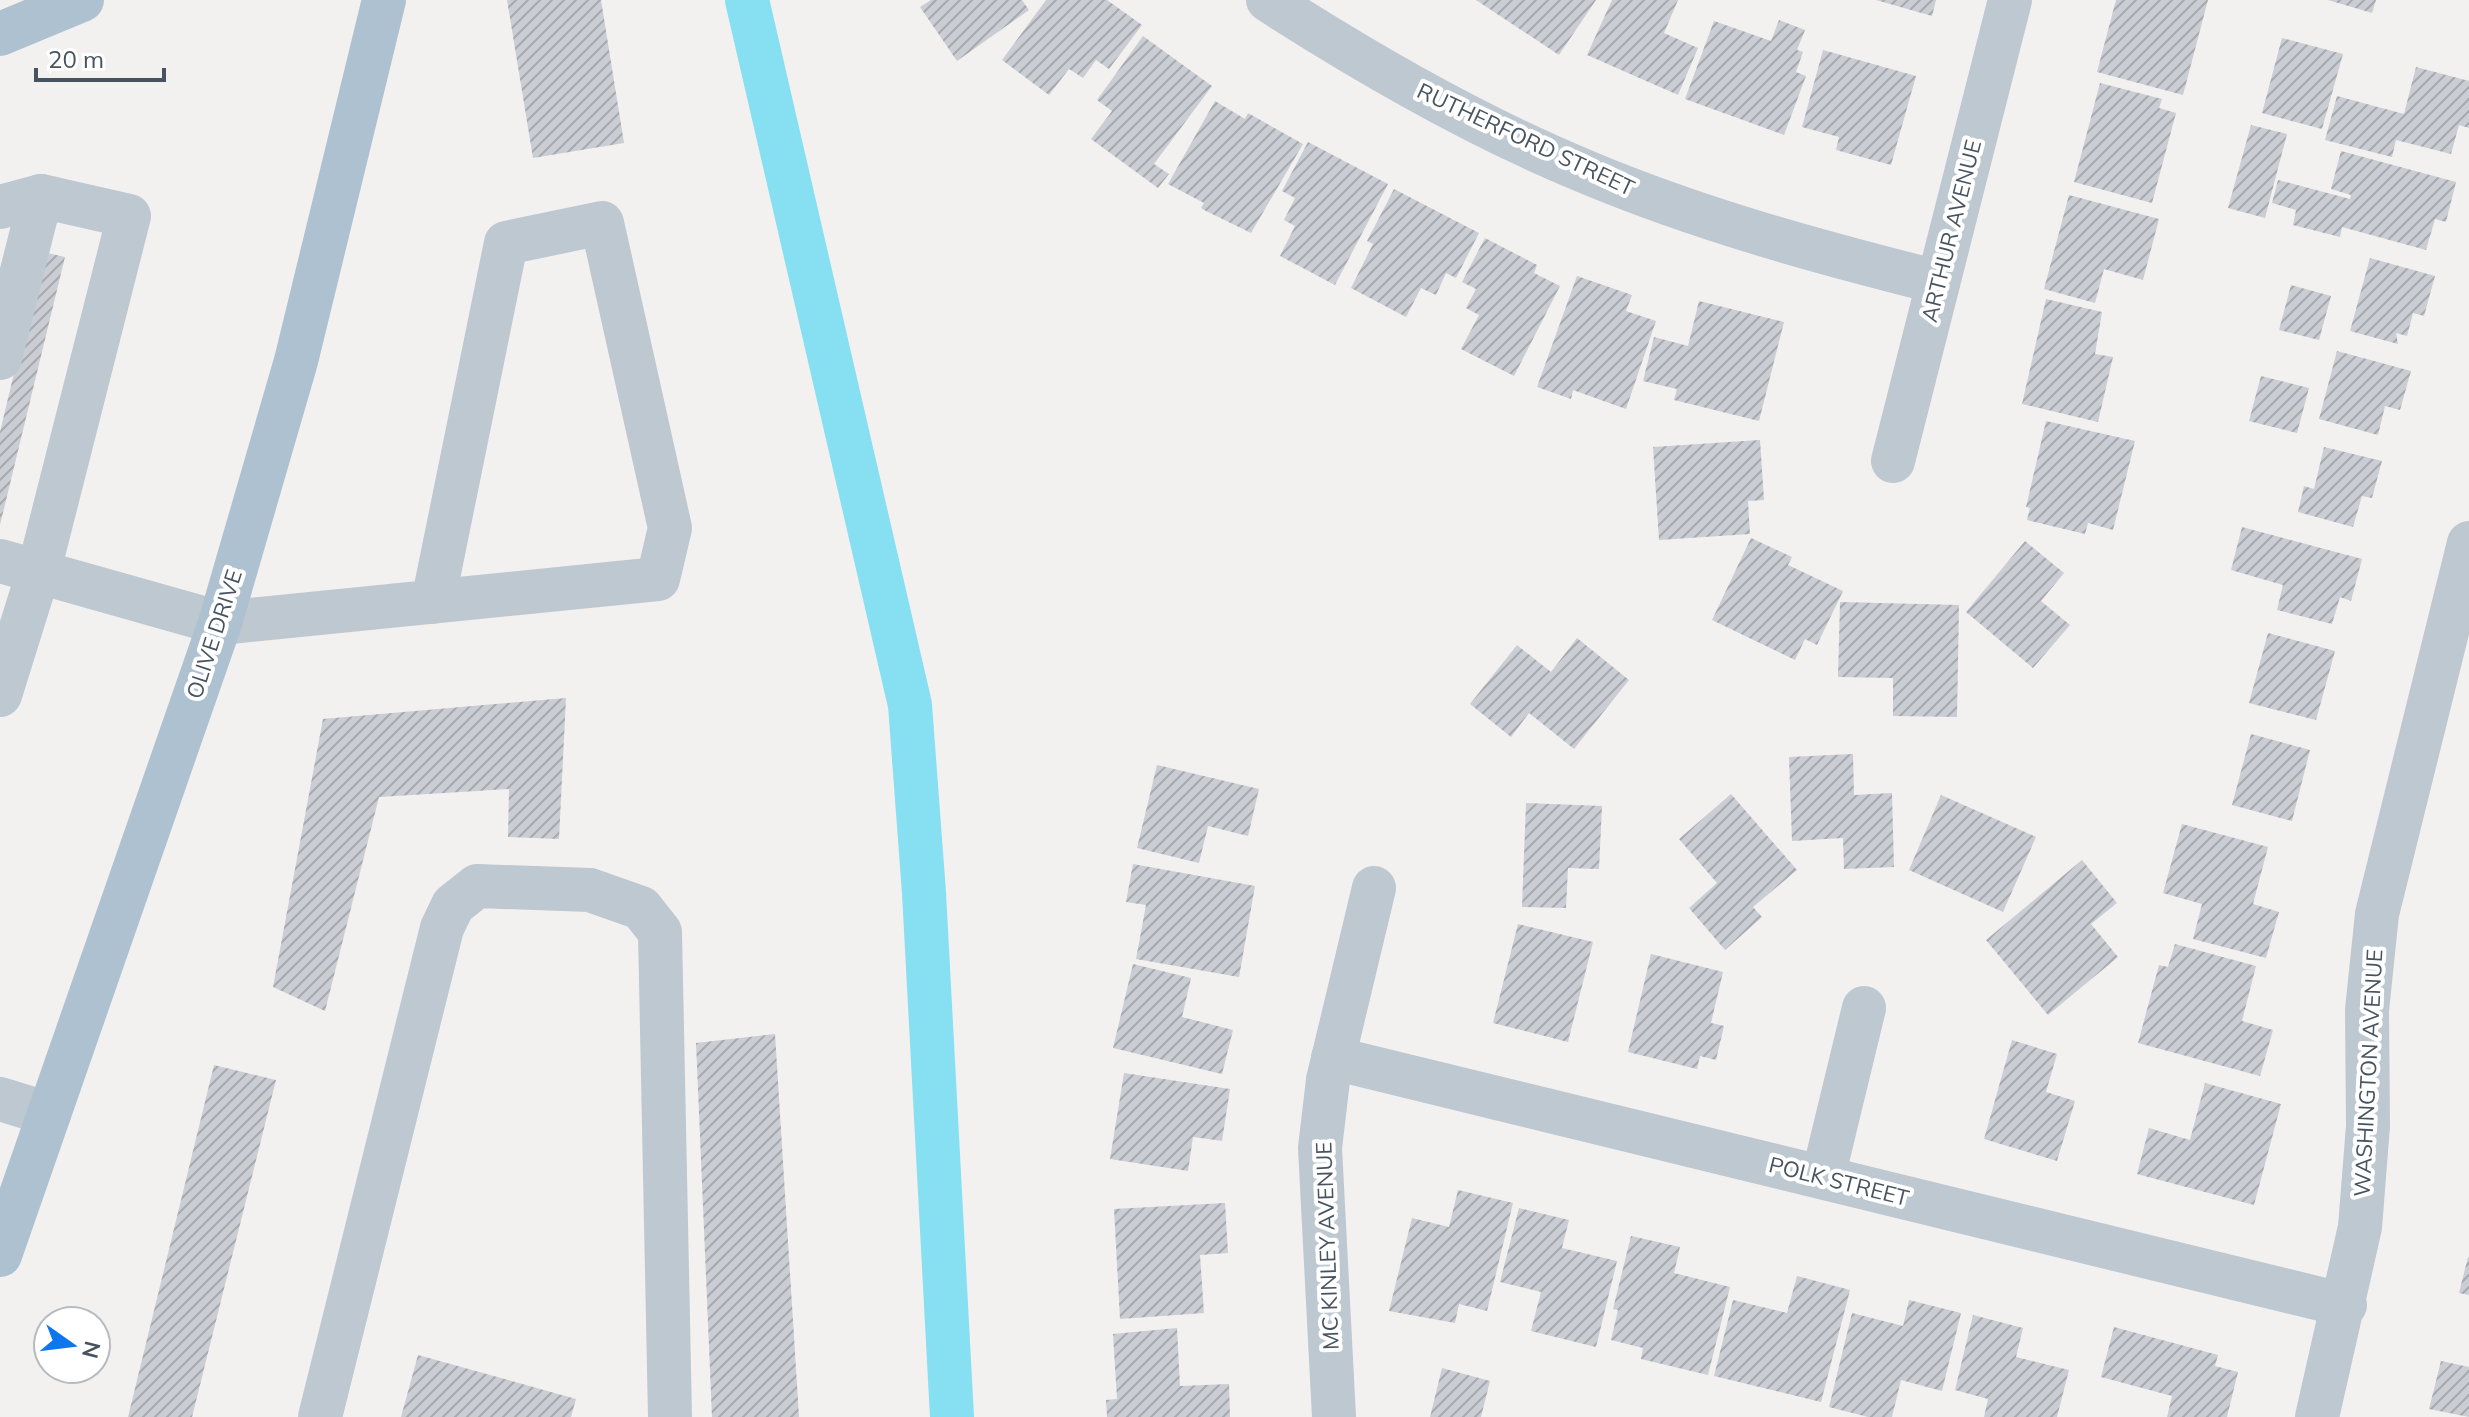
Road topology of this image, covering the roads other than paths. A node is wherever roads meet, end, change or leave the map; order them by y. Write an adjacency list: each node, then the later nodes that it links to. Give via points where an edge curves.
1 (82, 0): 5 (main road)
2 (384, 0): 14 (main road, OLIVE DRIVE, via 296,361)
3 (1268, 0): 8 (street, RUTHERFORD STREET, via 1467,117 1584,171 1704,217)
4 (2010, 0): 8 (street, ARTHUR AVENUE)
5 (0, 34)
6 (41, 196): 7 (street); 9 (street); 12 (street, via 129,216)
7 (0, 207)
8 (1938, 282): 10 (street, ARTHUR AVENUE)
9 (0, 358)
10 (1893, 461)
11 (2469, 543): 23 (street, WASHINGTON AVENUE, via 2377,914 2367,1010 2368,1126 2360,1227)
12 (20, 566): 14 (street); 15 (street)
13 (433, 602): 13 (street, via 658,579 670,528 602,223 506,243); 14 (street)
14 (220, 623): 20 (main road, OLIVE DRIVE)
15 (0, 695)
16 (1374, 888): 18 (street, MC KINLEY AVENUE)
17 (1864, 1008): 21 (street)
18 (1333, 1058): 21 (street, POLK STREET); 26 (street, MC KINLEY AVENUE, via 1320,1148)
19 (0, 1099): 20 (street)
20 (49, 1114): 22 (main road, OLIVE DRIVE)
21 (1823, 1177): 23 (street, POLK STREET)
22 (0, 1255)
23 (2345, 1305): 27 (street, WASHINGTON AVENUE)
24 (320, 1417): 25 (street, via 442,928 453,905 477,886 590,890 641,908 660,932)
25 (670, 1417)
26 (1334, 1417)
27 (2317, 1417)

